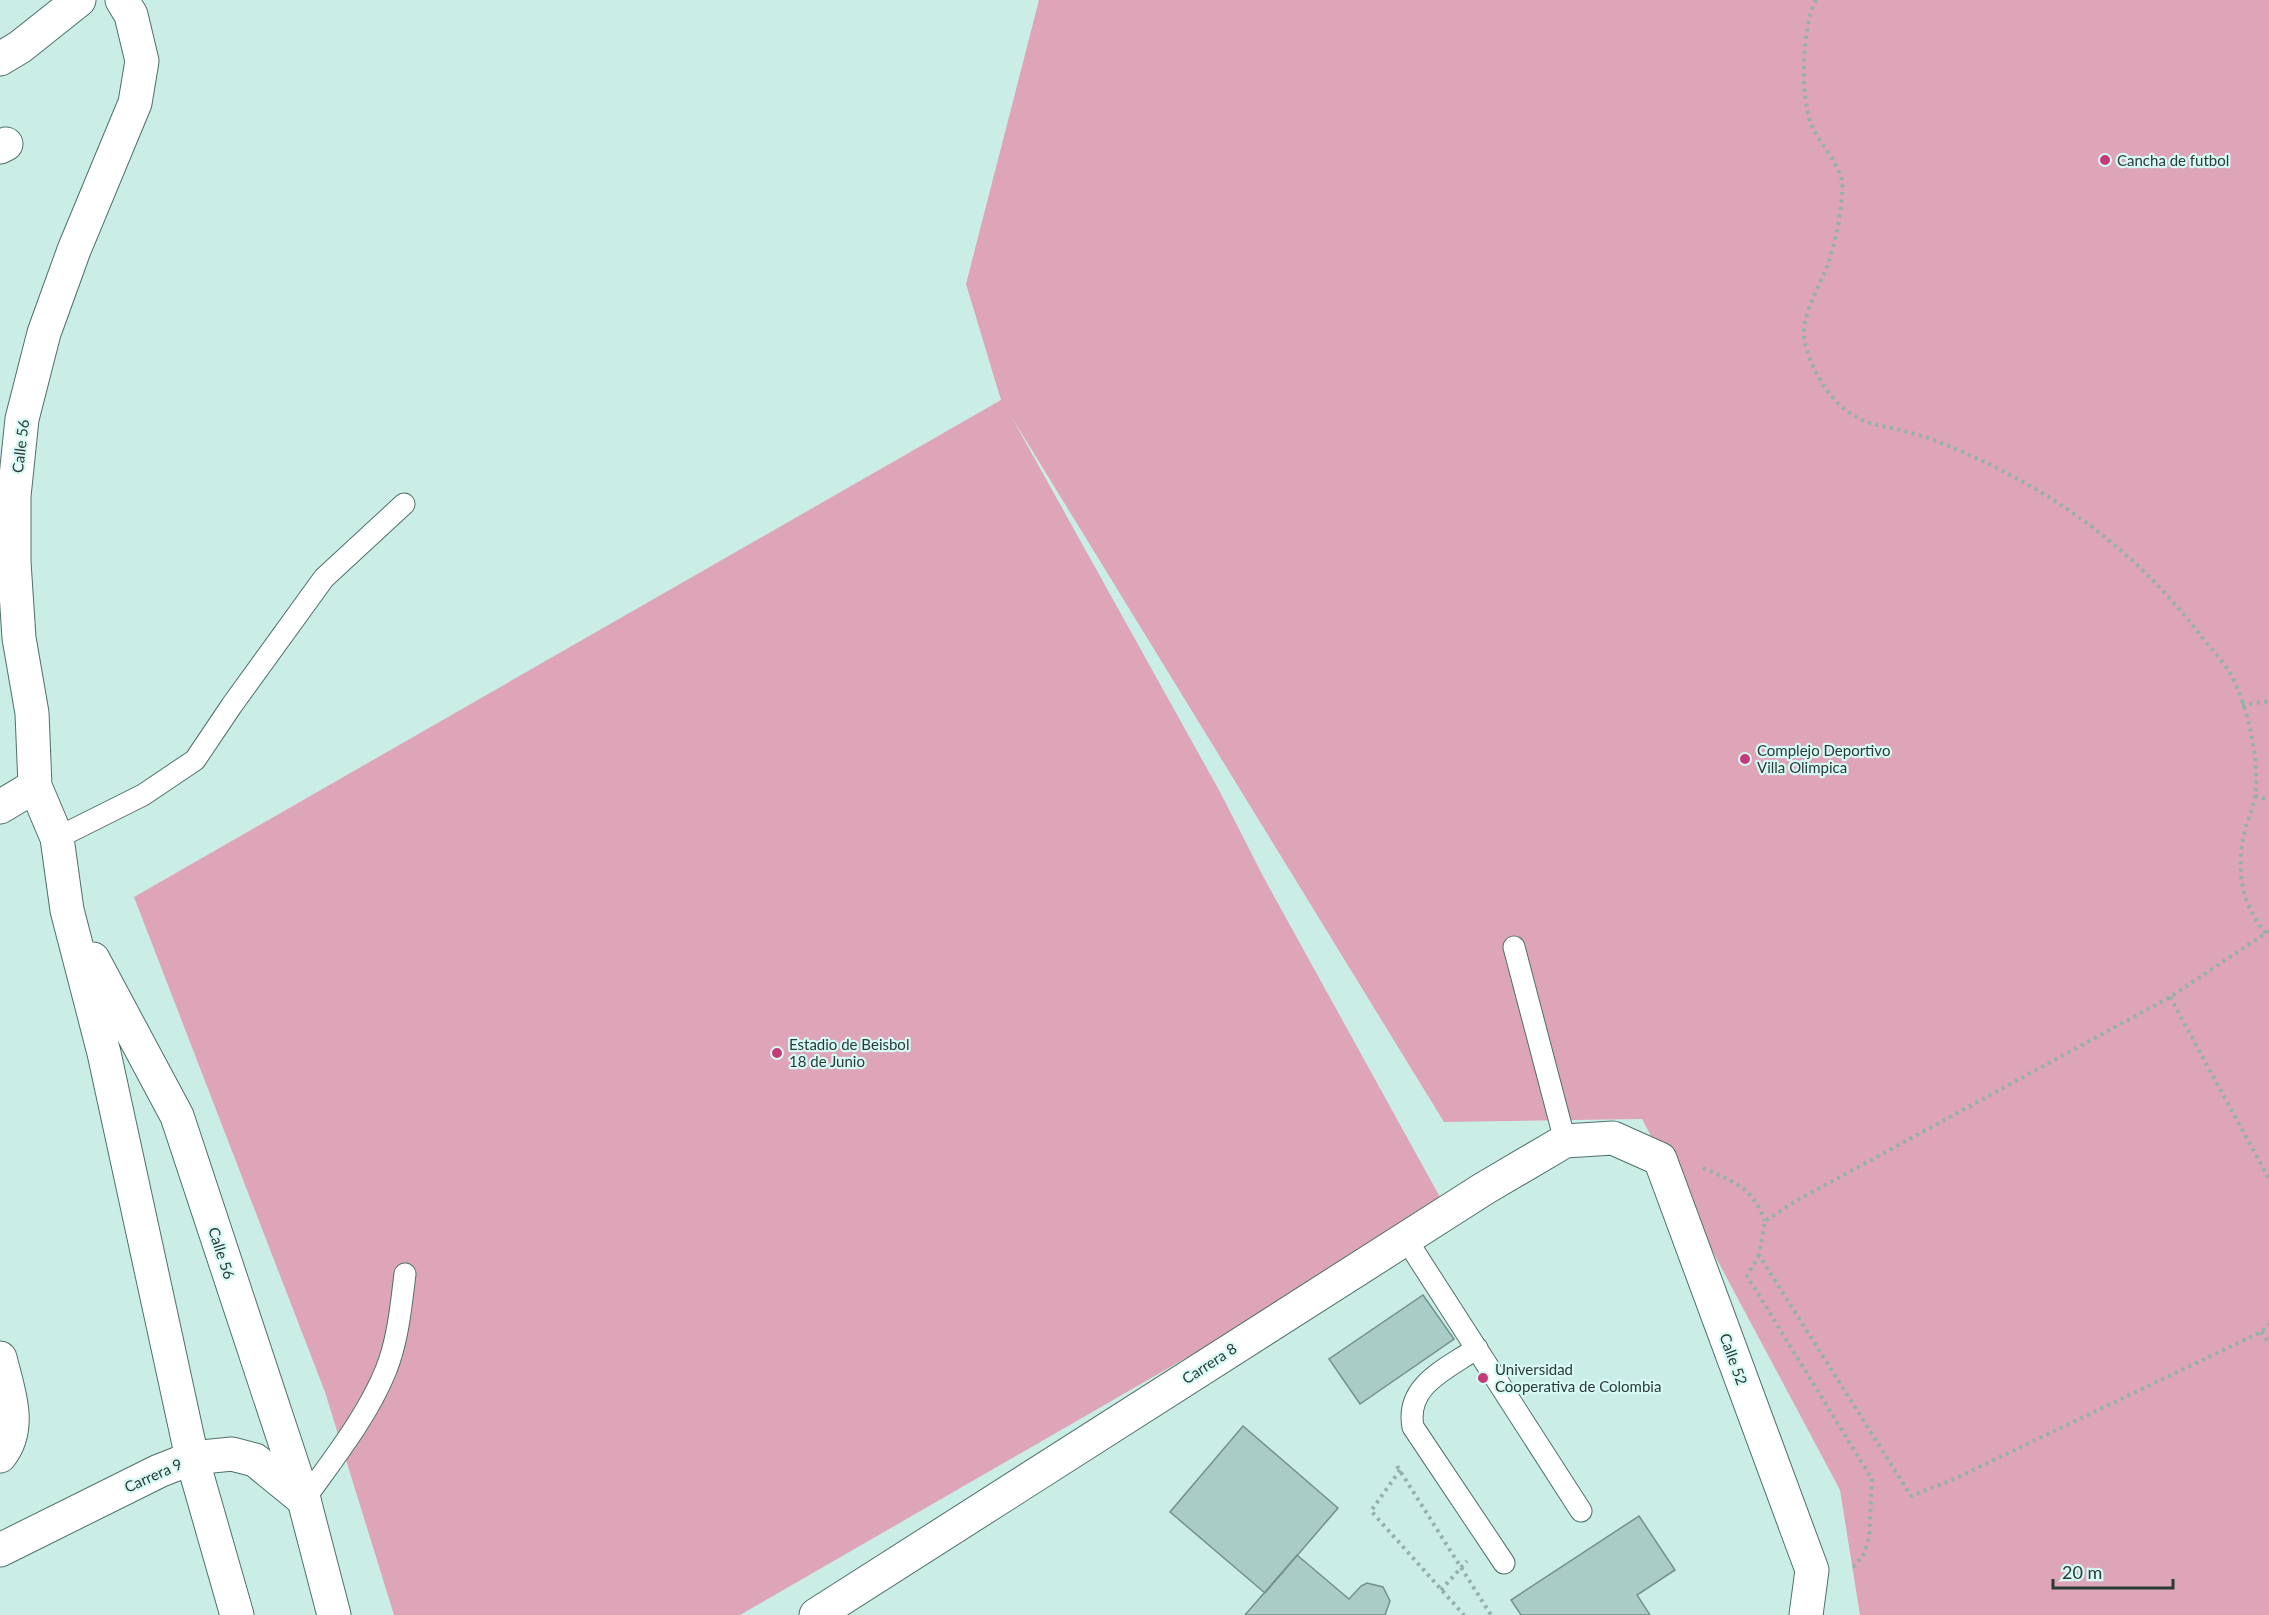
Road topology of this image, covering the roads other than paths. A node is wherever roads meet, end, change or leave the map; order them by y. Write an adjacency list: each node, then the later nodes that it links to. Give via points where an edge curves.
1 (78, 0): 3 (street, via 20,47)
2 (122, 0): 5 (street, Calle 56, via 131,15 142,61 135,103 44,333 22,419 14,495 14,562 19,638 32,713)
3 (0, 58)
4 (404, 504): 7 (lane, via 324,578 195,760 143,795)
5 (35, 786): 6 (street); 7 (street, Calle 56)
6 (0, 807)
7 (57, 838): 8 (street, Calle 56)
8 (67, 910): 17 (street, Calle 56, via 104,1053); 18 (street, Calle 56, via 177,1116)
9 (1514, 947): 10 (lane)
10 (1565, 1141): 11 (street, Carrera 8, via 1613,1138); 12 (street, Carrera 8)
11 (1660, 1159): 22 (street, Calle 52, via 1812,1570)
12 (1406, 1239): 14 (lane); 23 (street, Carrera 8)
13 (405, 1274): 18 (lane, via 386,1369 359,1420)
14 (1477, 1348): 19 (lane); 21 (lane, via 1416,1394 1410,1411 1413,1426)
15 (0, 1358): 16 (street, via 14,1415 9,1445)
16 (0, 1456)
17 (192, 1458): 18 (street, Carrera 9, via 232,1454 255,1460); 20 (street, Carrera 9); 24 (street, Calle 56)
18 (304, 1500): 25 (street, Calle 56)
19 (1581, 1511)
20 (0, 1550)
21 (1504, 1563)
22 (1807, 1613)
23 (821, 1614)
24 (237, 1615)
25 (334, 1615)

